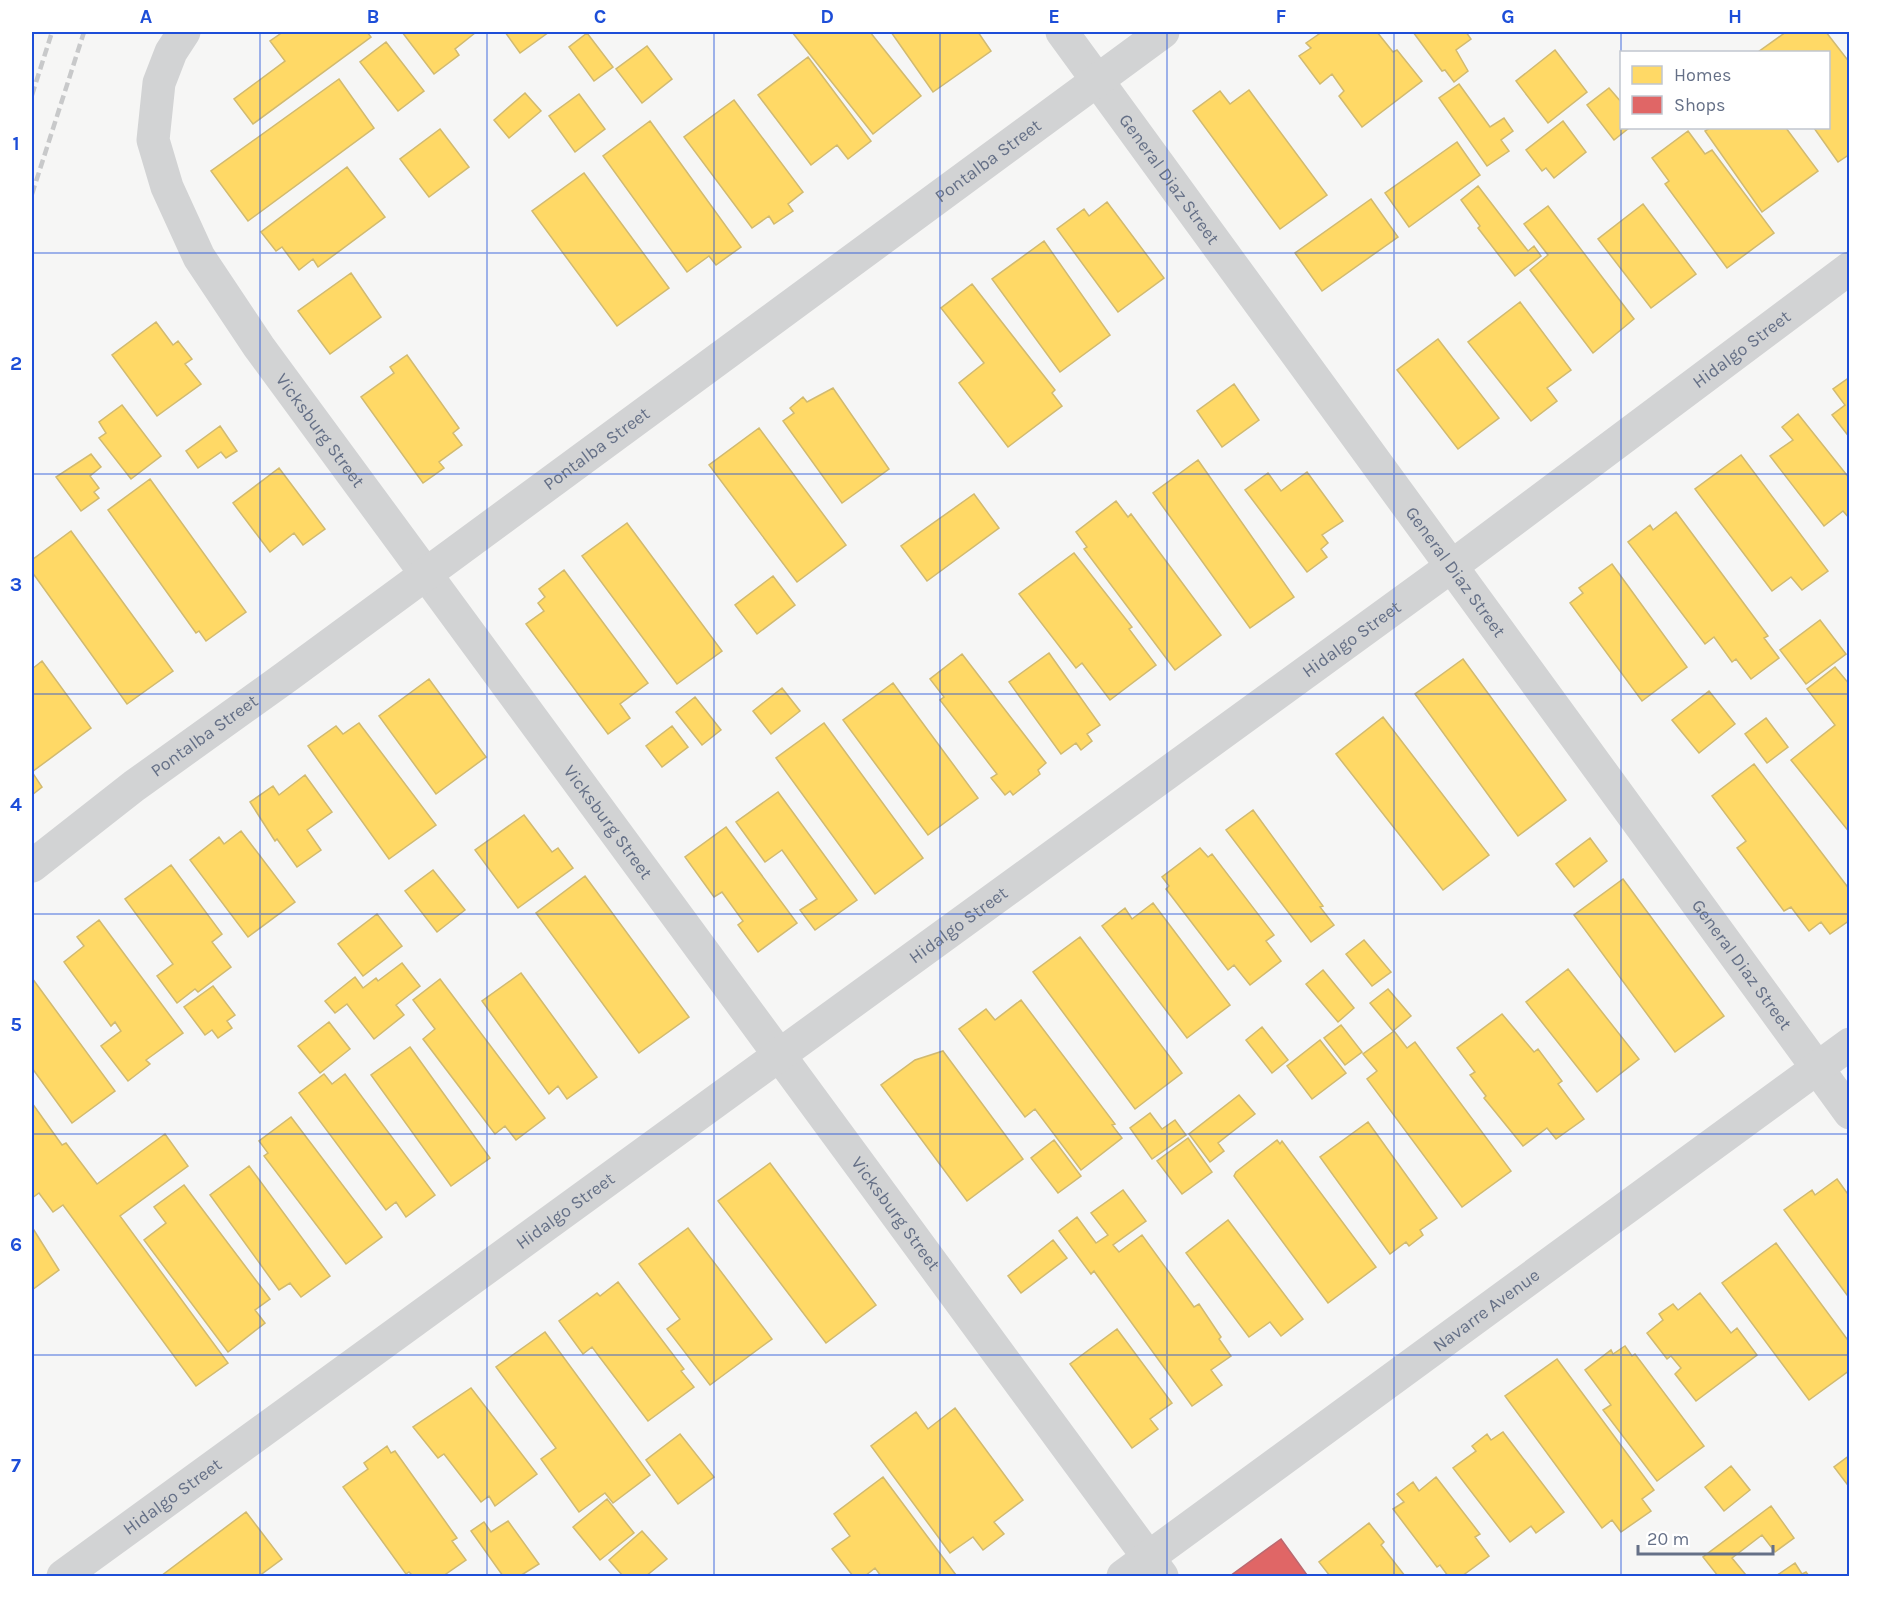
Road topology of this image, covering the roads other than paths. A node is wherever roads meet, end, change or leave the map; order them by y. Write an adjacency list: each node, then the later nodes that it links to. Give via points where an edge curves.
1 (184, 32): 7 (street, Vicksburg Street, via 159,83 153,140 167,187 199,257 252,337)
2 (1062, 32): 4 (street, General Diaz Street)
3 (1163, 32): 4 (street, Pontalba Street)
4 (1096, 78): 6 (street, General Diaz Street); 7 (street, Pontalba Street)
5 (1850, 268): 6 (street, Hidalgo Street)
6 (1452, 566): 10 (street, Hidalgo Street); 11 (street, General Diaz Street)
7 (425, 575): 8 (street, Pontalba Street, via 134,786); 10 (street, Vicksburg Street)
8 (32, 866)
9 (1850, 1044): 11 (street, Navarre Avenue)
10 (780, 1057): 13 (street, Vicksburg Street); 14 (street, Hidalgo Street)
11 (1818, 1068): 12 (street, General Diaz Street); 13 (street, Navarre Avenue)
12 (1850, 1113)
13 (1145, 1570)
14 (63, 1576)

